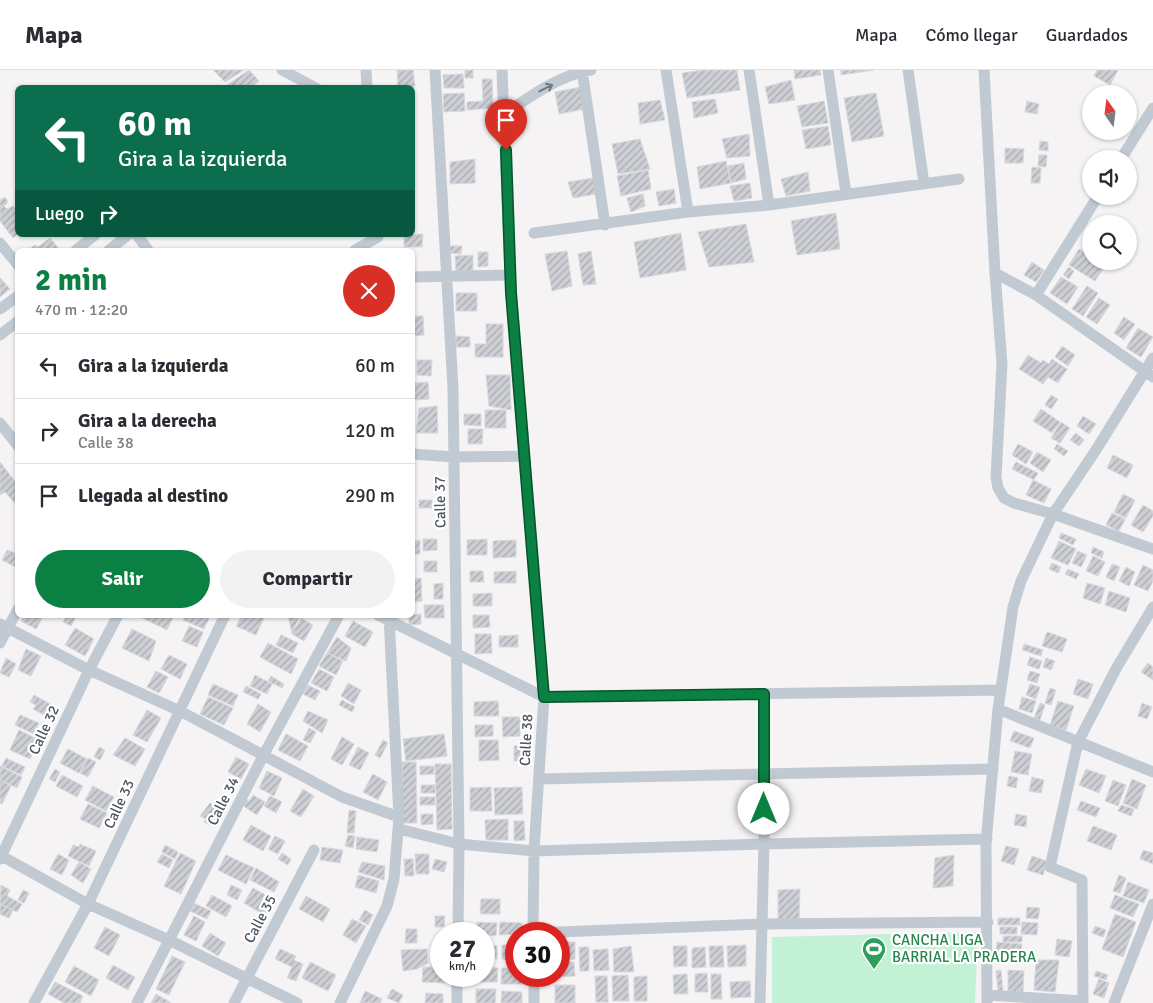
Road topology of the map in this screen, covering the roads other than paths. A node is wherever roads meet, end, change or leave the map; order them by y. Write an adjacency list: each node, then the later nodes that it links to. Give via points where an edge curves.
1 (282, 70): 11 (street)
2 (366, 70): 12 (street)
3 (435, 70): 36 (street, Calle 37)
4 (502, 70): 14 (street, Calle 38)
5 (585, 70): 14 (street, one-way to 5, via 544,88); 22 (street)
6 (666, 70): 21 (street)
7 (749, 70): 19 (street)
8 (828, 70): 18 (street)
9 (908, 70): 17 (street)
10 (986, 73): 34 (street)
11 (310, 85)
12 (367, 85)
13 (1153, 108): 15 (street)
14 (505, 114): 35 (street, Calle 38)
15 (1127, 150)
16 (959, 179): 17 (street)
17 (924, 184): 18 (street)
18 (846, 194): 19 (street)
19 (769, 205): 21 (street)
20 (1092, 205): 38 (street)
21 (688, 212): 22 (street)
22 (604, 224): 23 (street)
23 (534, 234)
24 (92, 237): 29 (street)
25 (125, 237): 30 (street)
26 (138, 237): 31 (street)
27 (376, 237): 32 (street)
28 (0, 243): 33 (street)
29 (79, 248)
30 (112, 248)
31 (147, 248)
32 (358, 248)
33 (15, 261)
34 (995, 272): 38 (street); 50 (street, via 1002,364 998,488 1004,498 1014,503)
35 (510, 274): 36 (street); 48 (street, Calle 38)
36 (447, 276): 37 (street); 49 (street, Calle 37, via 454,388)
37 (415, 277)
38 (1036, 295): 44 (street)
39 (15, 298): 40 (street)
40 (0, 309)
41 (15, 323): 42 (street)
42 (0, 335)
43 (1153, 358): 44 (street)
44 (1149, 374): 50 (street)
45 (0, 423): 46 (street)
46 (15, 442)
47 (415, 454): 49 (street)
48 (523, 456): 49 (street); 64 (street, Calle 38)
49 (454, 457): 60 (street, Calle 37)
50 (1052, 514): 51 (street); 62 (street, via 1021,581 1013,607)
51 (1153, 549)
52 (1153, 608): 67 (street)
53 (15, 613): 58 (street)
54 (116, 618): 61 (street, Calle 32)
55 (224, 618): 66 (street, Calle 33)
56 (337, 618): 68 (street, Calle 34)
57 (389, 618): 60 (street); 73 (street)
58 (4, 626): 59 (street); 61 (street)
59 (0, 643)
60 (456, 654): 64 (street); 76 (street, Calle 37)
61 (89, 670): 66 (street); 80 (street, Calle 32)
62 (1001, 690): 63 (street); 65 (street)
63 (764, 694): 64 (street); 71 (street)
64 (544, 697): 72 (street, Calle 38)
65 (998, 709): 67 (street); 69 (street)
66 (180, 710): 68 (street); 81 (street, Calle 33)
67 (1078, 742): 70 (street); 93 (street, via 1050,867 1082,880)
68 (263, 756): 73 (street, via 342,797); 88 (street, Calle 34)
69 (993, 769): 71 (street); 75 (street)
70 (1153, 772)
71 (764, 774): 72 (street); 77 (street)
72 (539, 779): 79 (street, Calle 38)
73 (399, 817): 74 (street)
74 (399, 829): 76 (street); 98 (street, via 394,879 387,906)
75 (987, 839): 77 (street); 85 (street)
76 (459, 844): 79 (street); 83 (street, Calle 37)
77 (764, 844): 79 (street); 86 (street)
78 (314, 850): 89 (street, Calle 35)
79 (534, 851): 84 (street, Calle 38)
80 (0, 857): 81 (street)
81 (88, 904): 88 (street); 94 (street, Calle 33)
82 (1153, 904): 102 (street)
83 (458, 922)
84 (533, 922)
85 (988, 922): 86 (street); 92 (street)
86 (762, 924): 87 (street); 101 (street)
87 (570, 932)
88 (170, 940): 89 (street); 95 (street, Calle 34)
89 (246, 979): 96 (street, Calle 35); 97 (street)
90 (457, 987): 99 (street)
91 (534, 987): 100 (street)
92 (988, 999): 93 (street)
93 (1083, 1002)
94 (34, 1003)
95 (137, 1003)
96 (234, 1003)
97 (297, 1003)
98 (340, 1003)
99 (457, 1003)
100 (534, 1003)
101 (760, 1003)
102 (1114, 1003)

